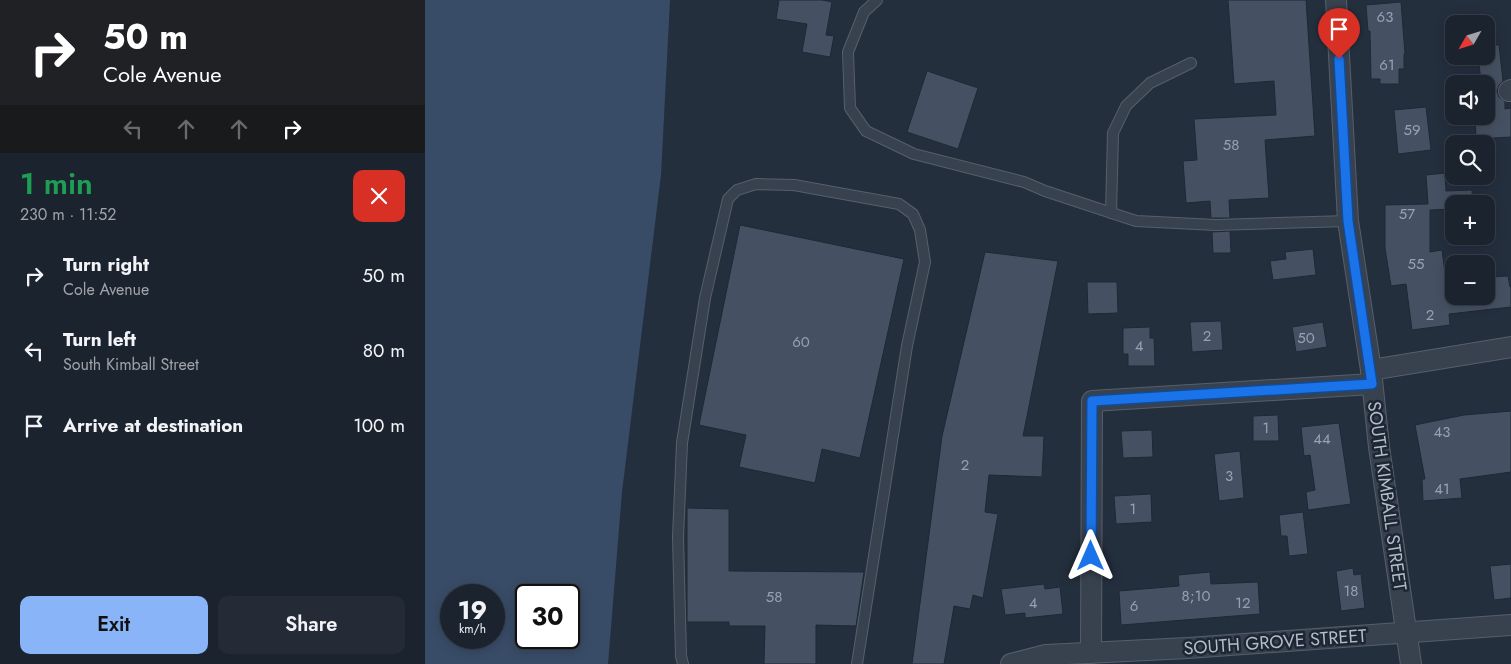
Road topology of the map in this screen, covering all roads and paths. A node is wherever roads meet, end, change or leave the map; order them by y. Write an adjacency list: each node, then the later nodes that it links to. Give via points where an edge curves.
1 (877, 0): 4 (lane, via 865,12 848,52 849,108 866,131 914,154 1024,182)
2 (1336, 0): 5 (street, SOUTH KIMBALL STREET)
3 (1191, 63): 4 (lane, via 1150,83 1126,106 1113,133)
4 (1111, 213): 5 (lane, via 1136,221 1216,225)
5 (1348, 221): 7 (street, SOUTH KIMBALL STREET)
6 (1511, 347): 7 (street)
7 (1371, 377): 9 (street, SOUTH KIMBALL STREET); 10 (street, via 1092,401)
8 (1511, 625): 9 (street, SOUTH GROVE STREET)
9 (1407, 633): 10 (street, SOUTH GROVE STREET); 14 (street, SOUTH KIMBALL STREET)
10 (1091, 653): 13 (street, SOUTH GROVE STREET, via 1046,655)
11 (683, 664): 12 (lane, via 678,537 682,443 705,298 722,219 728,199 737,190 756,184 794,185 899,204 913,214 920,230 925,262 907,346)
12 (857, 664)
13 (1011, 664)
14 (1411, 664)

